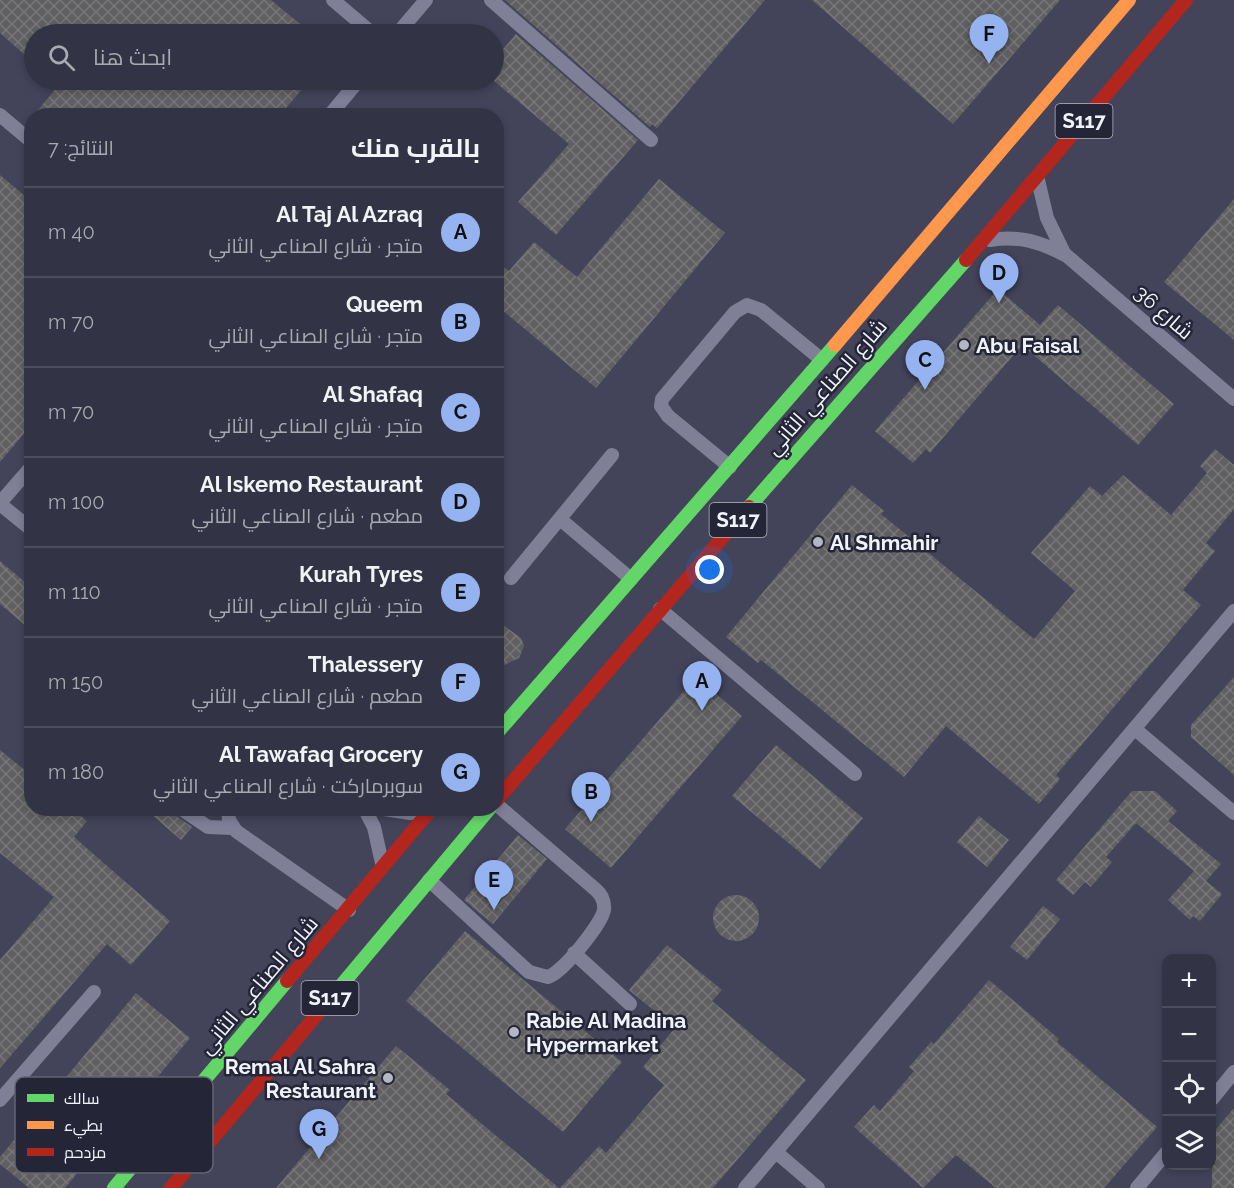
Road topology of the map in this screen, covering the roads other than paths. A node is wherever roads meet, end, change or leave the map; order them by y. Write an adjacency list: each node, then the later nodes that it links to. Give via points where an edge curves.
1 (333, 0): 6 (lane)
2 (426, 0): 7 (lane)
3 (491, 0): 12 (lane)
4 (1129, 0): 16 (main road, شارع الصناعي الثاني / S117)
5 (1186, 0): 13 (main road, شارع الصناعي الثاني / S117)
6 (361, 24)
7 (406, 24)
8 (351, 90): 9 (lane)
9 (336, 108)
10 (0, 115): 11 (lane)
11 (24, 135)
12 (651, 141)
13 (1037, 177): 14 (main road, شارع الصناعي الثاني / S117); 15 (lane, شارع 36, via 1047,218)
14 (982, 242): 15 (lane, شارع 36, via 1026,239); 26 (main road, شارع الصناعي الثاني / S117)
15 (1066, 256): 17 (lane, شارع 36)
16 (822, 360): 19 (main road, شارع الصناعي الثاني / S117); 19 (lane, via 761,310 747,305 735,312 662,399 661,406)
17 (1234, 399)
18 (612, 455): 22 (lane)
19 (730, 467): 25 (main road, شارع الصناعي الثاني / S117)
20 (24, 476): 21 (lane)
21 (0, 504): 23 (lane)
22 (560, 519): 24 (lane); 25 (lane)
23 (24, 524)
24 (511, 579)
25 (631, 579): 28 (main road, شارع الصناعي الثاني / S117)
26 (660, 609): 30 (lane); 31 (main road, شارع الصناعي الثاني / S117)
27 (1234, 611): 29 (lane)
28 (504, 725)
29 (1135, 729): 33 (lane); 53 (lane)
30 (855, 774)
31 (504, 793)
32 (504, 809): 43 (lane, via 602,898 602,916)
33 (1234, 813)
34 (192, 816): 39 (lane, via 208,827)
35 (230, 816): 39 (lane)
36 (368, 816): 40 (lane)
37 (426, 816): 40 (main road, شارع الصناعي الثاني / S117)
38 (483, 816): 41 (main road, S117)
39 (233, 828): 42 (lane)
40 (383, 868): 42 (main road, شارع الصناعي الثاني / S117)
41 (429, 880): 43 (lane, via 535,975 554,975); 52 (main road, S117)
42 (349, 910): 48 (main road, شارع الصناعي الثاني / S117)
43 (574, 953): 45 (lane)
44 (93, 992): 47 (lane)
45 (630, 1004)
46 (1234, 1071): 50 (lane)
47 (20, 1077)
48 (208, 1077)
49 (15, 1083): 51 (lane)
50 (1216, 1094)
51 (0, 1100)
52 (213, 1138)
53 (776, 1152): 59 (lane); 60 (lane)
54 (1162, 1159): 61 (lane)
55 (127, 1173): 57 (main road, شارع الصناعي الثاني / S117)
56 (184, 1173): 58 (main road, S117)
57 (114, 1188)
58 (171, 1188)
59 (745, 1188)
60 (818, 1188)
61 (1137, 1188)

